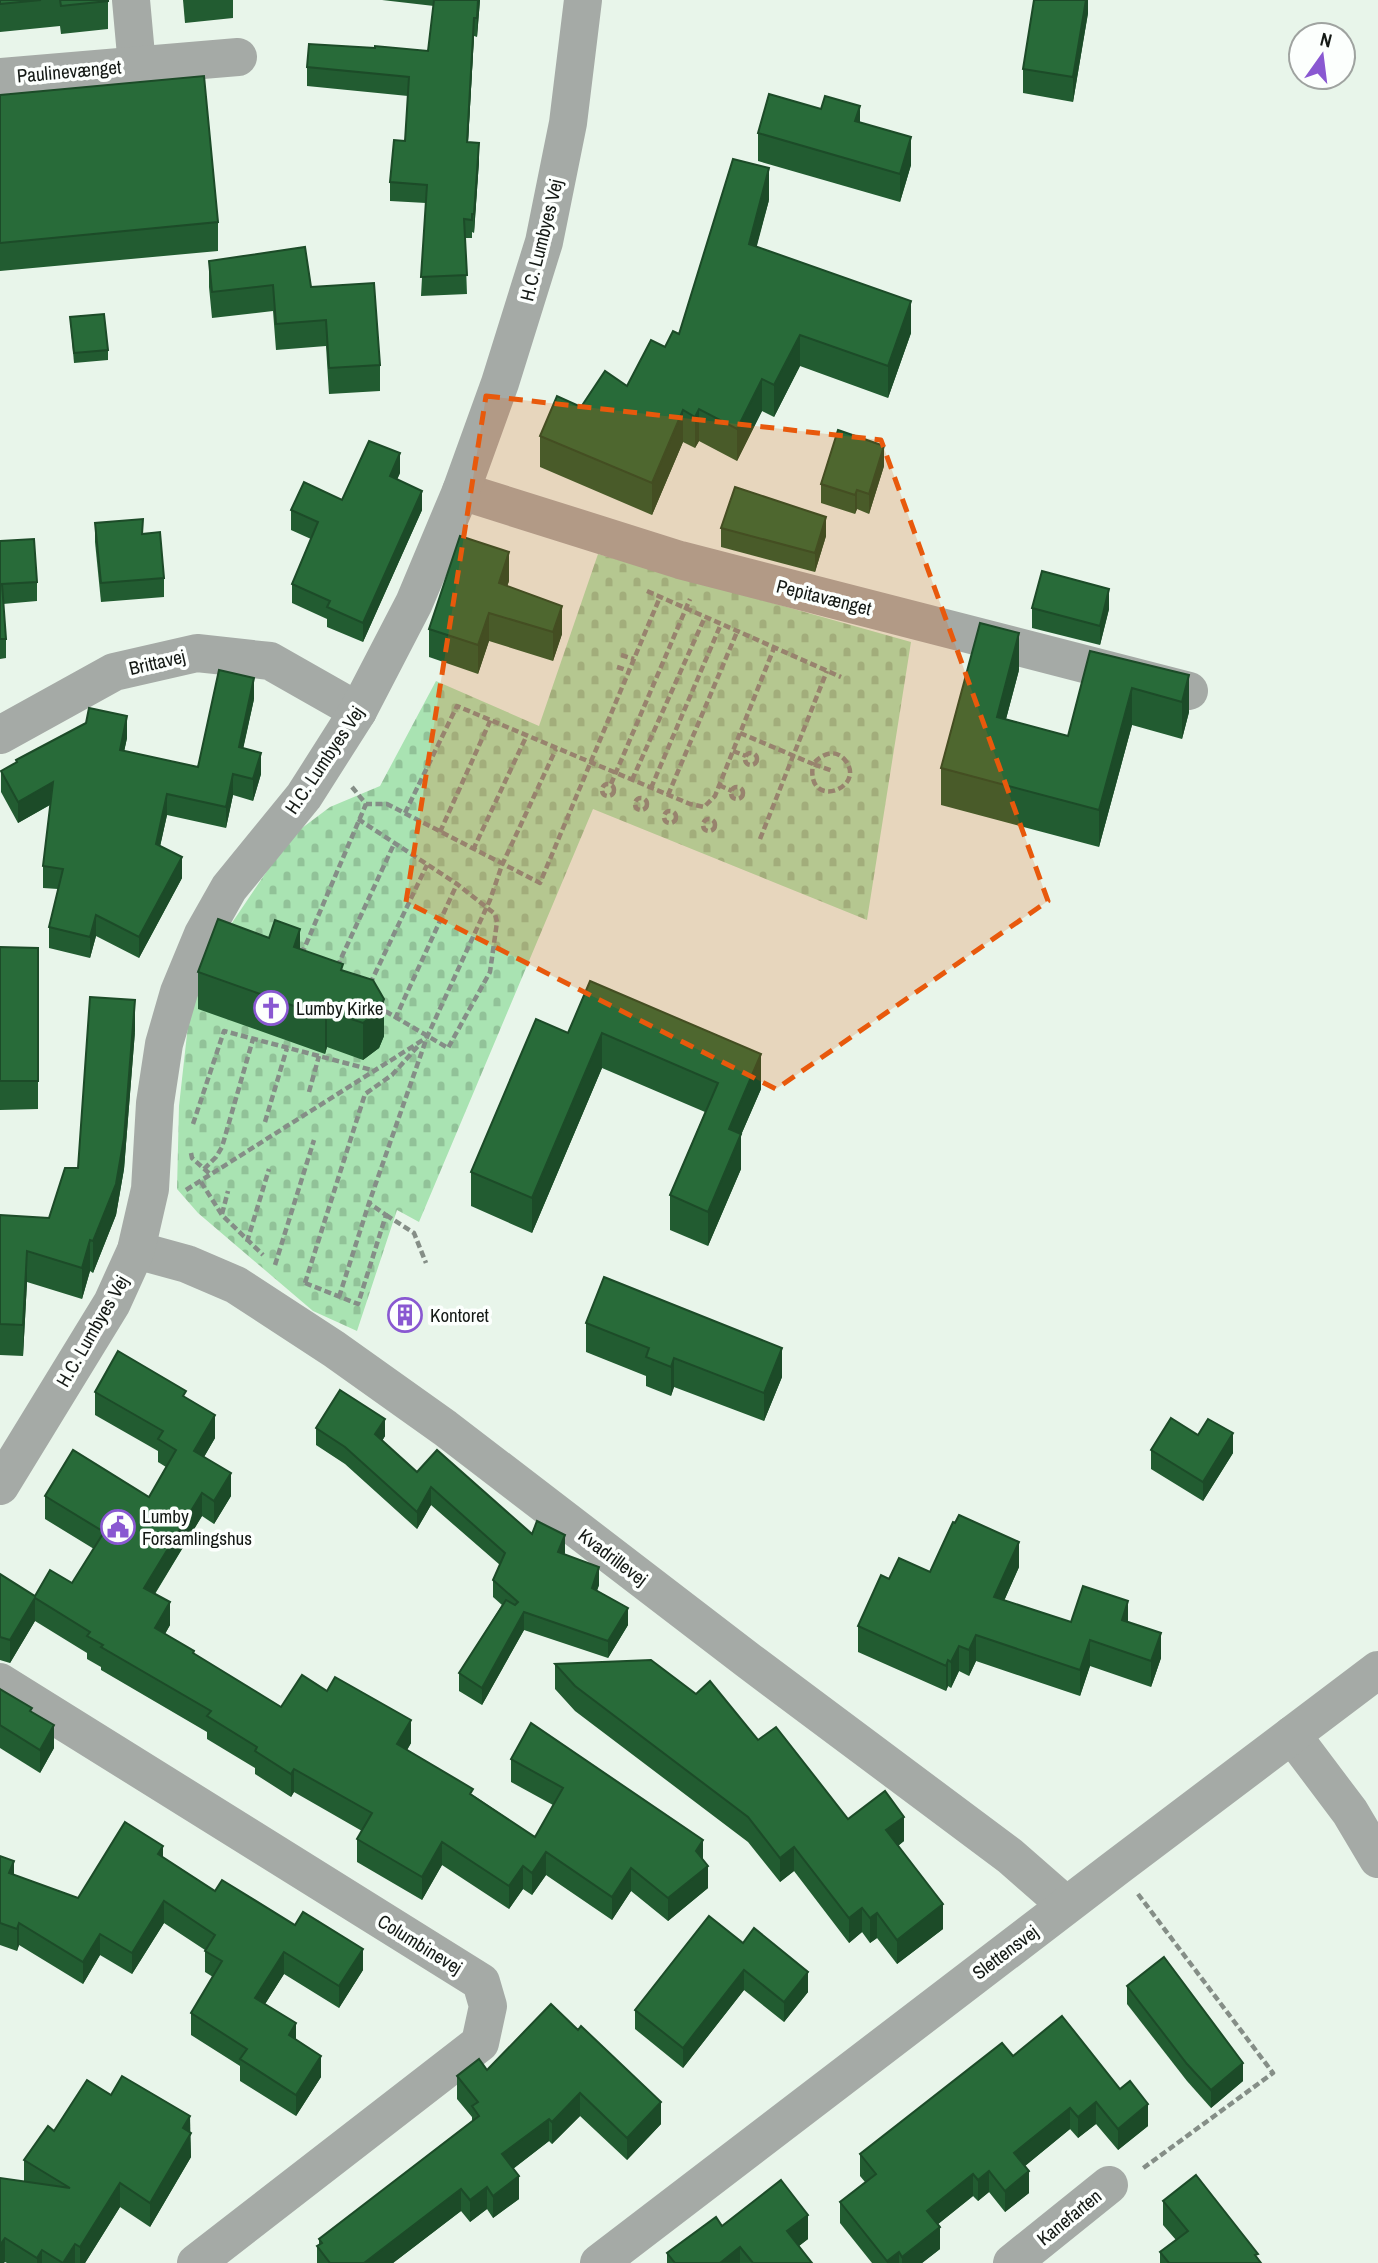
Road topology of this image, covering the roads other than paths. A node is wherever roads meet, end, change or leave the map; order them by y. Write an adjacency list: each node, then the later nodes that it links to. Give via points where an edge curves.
1 (131, 0): 4 (street, Paulinevænget)
2 (583, 0): 6 (street, H.C. Lumbyes Vej, via 568,123 544,242)
3 (238, 57): 4 (street, Paulinevænget)
4 (137, 66): 5 (street, Paulinevænget)
5 (0, 77)
6 (461, 491): 7 (street, Pepitavænget, via 680,560); 8 (street, H.C. Lumbyes Vej, via 414,603)
7 (1189, 691)
8 (358, 711): 9 (street, Brittavej, via 270,661 197,653 114,672); 10 (street, H.C. Lumbyes Vej, via 304,796 229,888 202,934 178,992 164,1044 150,1189)
9 (0, 735)
10 (136, 1250): 11 (street, H.C. Lumbyes Vej, via 112,1303); 16 (street, Kvadrillevej, via 187,1264 236,1285 334,1349 1010,1856)
11 (0, 1486)
12 (1378, 1670): 14 (street, Slettensvej)
13 (0, 1682): 19 (street, Columbinevej, via 481,1982 488,2006 481,2043)
14 (1292, 1735): 15 (street, via 1350,1812); 16 (street, Slettensvej)
15 (1378, 1859)
16 (1066, 1905): 20 (street, Slettensvej)
17 (1110, 2185): 18 (street, Kanefarten)
18 (1027, 2258)
19 (196, 2263)
20 (599, 2263)

